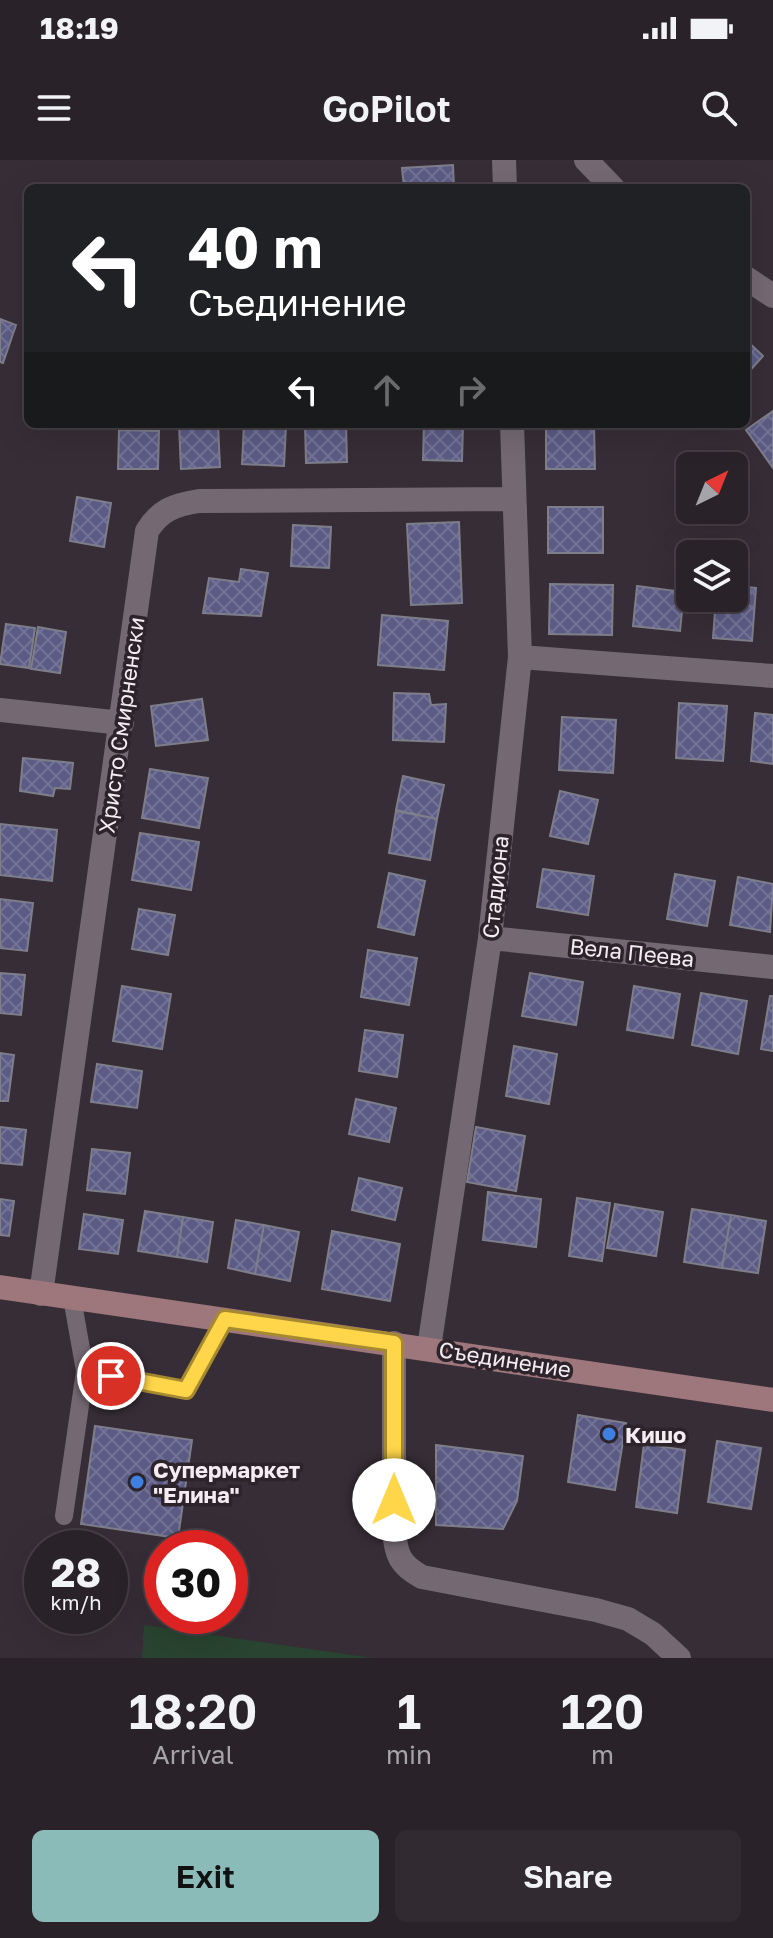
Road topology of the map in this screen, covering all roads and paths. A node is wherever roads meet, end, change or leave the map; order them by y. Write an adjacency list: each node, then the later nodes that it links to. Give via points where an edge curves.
1 (504, 160): 3 (street)
2 (586, 160): 4 (street)
3 (505, 184)
4 (609, 184)
5 (750, 281): 6 (street)
6 (773, 296)
7 (512, 428): 8 (street, Стадиона)
8 (514, 499): 9 (street, Стадиона); 12 (street, Христо Смирненски, via 174,505 147,531)
9 (520, 657): 10 (street); 13 (street, Стадиона)
10 (773, 676)
11 (0, 710): 12 (street)
12 (122, 723): 16 (street, Христо Смирненски)
13 (490, 938): 14 (street, Вела Пеева); 20 (street, Стадиона)
14 (773, 967)
15 (0, 1287): 16 (street, Съединение)
16 (41, 1294): 17 (street, Съединение)
17 (72, 1298): 18 (street, Съединение); 21 (lane)
18 (225, 1319): 19 (street, Съединение); 21 (lane, via 186,1390)
19 (394, 1343): 20 (street, Съединение); 24 (street, via 394,1531 396,1556 406,1568 422,1577 628,1619)
20 (429, 1348): 22 (street, Съединение)
21 (85, 1371): 23 (lane)
22 (773, 1400)
23 (64, 1516)
24 (679, 1658)

